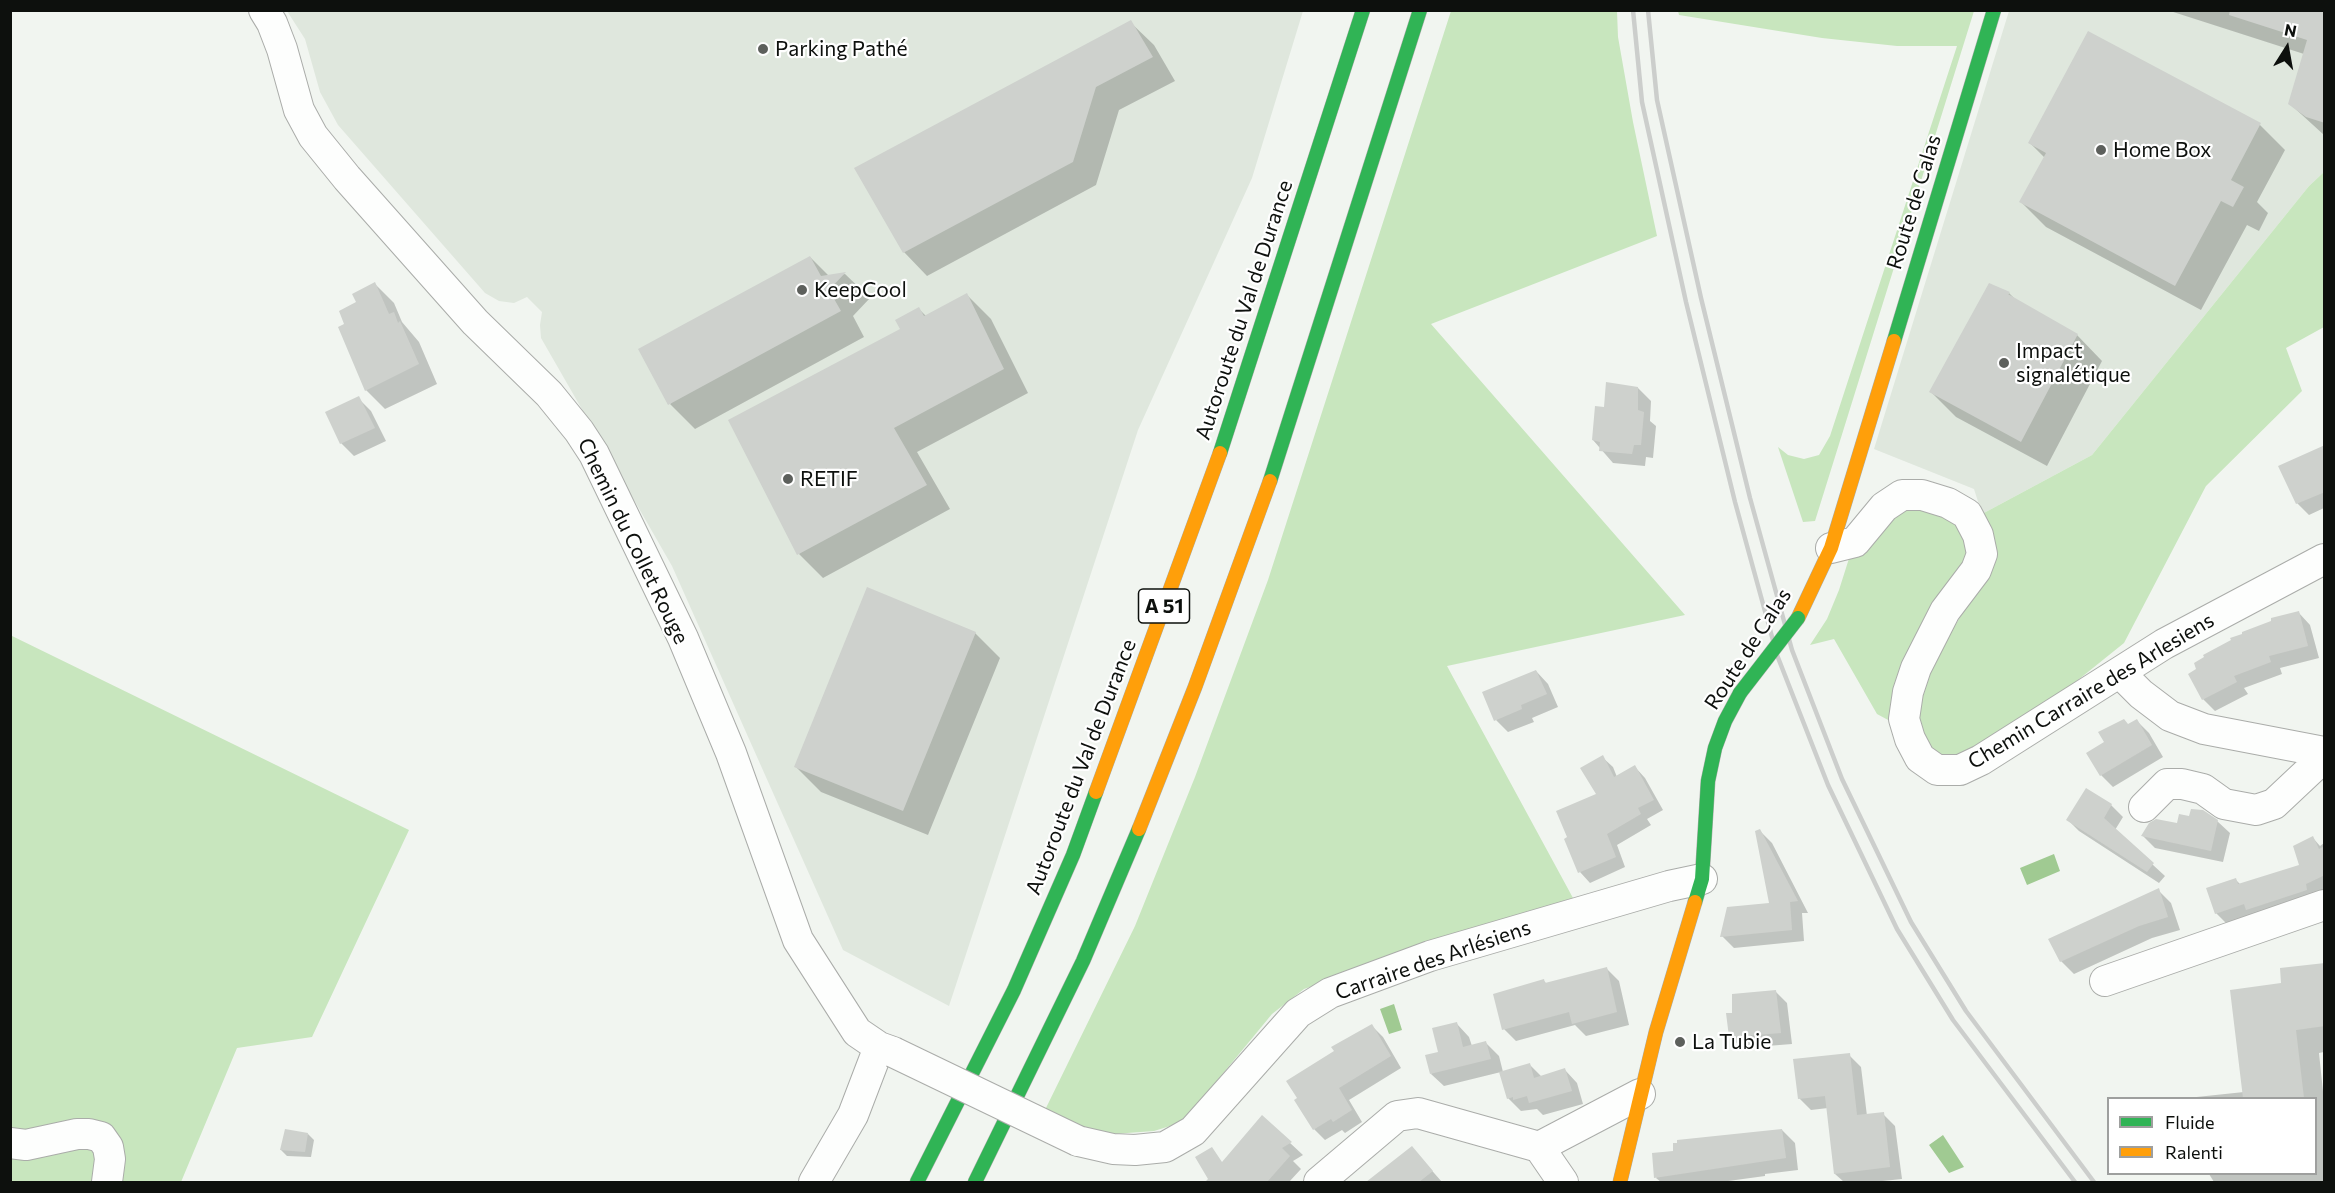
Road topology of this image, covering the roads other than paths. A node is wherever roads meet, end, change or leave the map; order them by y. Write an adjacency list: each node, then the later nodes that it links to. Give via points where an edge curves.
1 (264, 10): 14 (street, Chemin du Collet Rouge, via 282,49 299,110 313,136 475,322 549,394 594,454 687,648 731,753 798,940 857,1032)
2 (1363, 10): 21 (main road, Autoroute du Val de Durance / A 51, via 1223,444 1086,821 1014,990)
3 (1420, 10): 22 (main road, A 51, via 1271,477 1191,697 1083,962)
4 (1994, 10): 5 (main road, Route de Calas)
5 (1831, 548): 7 (street, Chemin Carraire des Arlesiens, via 1855,542 1884,507 1902,495 1922,495 1948,503 1966,514 1978,535 1982,554 1976,570 1945,611 1908,692 1904,719 1910,739 1920,758 1937,770 1959,770 1981,760); 11 (main road, Route de Calas, bridge, via 1798,618 1740,693 1725,721 1708,781)
6 (2325, 559): 7 (street, Chemin Carraire des Arlesiens, via 2164,644)
7 (2120, 673): 8 (street, via 2170,716 2204,729)
8 (2325, 752)
9 (2325, 758): 10 (street, via 2274,804 2256,810 2224,804 2203,789 2182,784 2167,784)
10 (2144, 807)
11 (1702, 879): 15 (main road, Route de Calas); 16 (street, Carraire des Arlésiens, via 1431,956 1330,993 1298,1012 1193,1131 1165,1147 1113,1149)
12 (2325, 905): 13 (street)
13 (2105, 981)
14 (886, 1050): 16 (street, Chemin du Collet Rouge, bridge); 20 (street)
15 (1640, 1095): 18 (street); 25 (main road, Route de Calas)
16 (1078, 1141)
17 (10, 1143): 19 (street, via 26,1145 77,1134 101,1137 110,1159)
18 (1539, 1148): 23 (street, via 1418,1113 1397,1116); 24 (street)
19 (107, 1182)
20 (814, 1182)
21 (917, 1182)
22 (975, 1182)
23 (1318, 1182)
24 (1563, 1182)
25 (1620, 1182)

